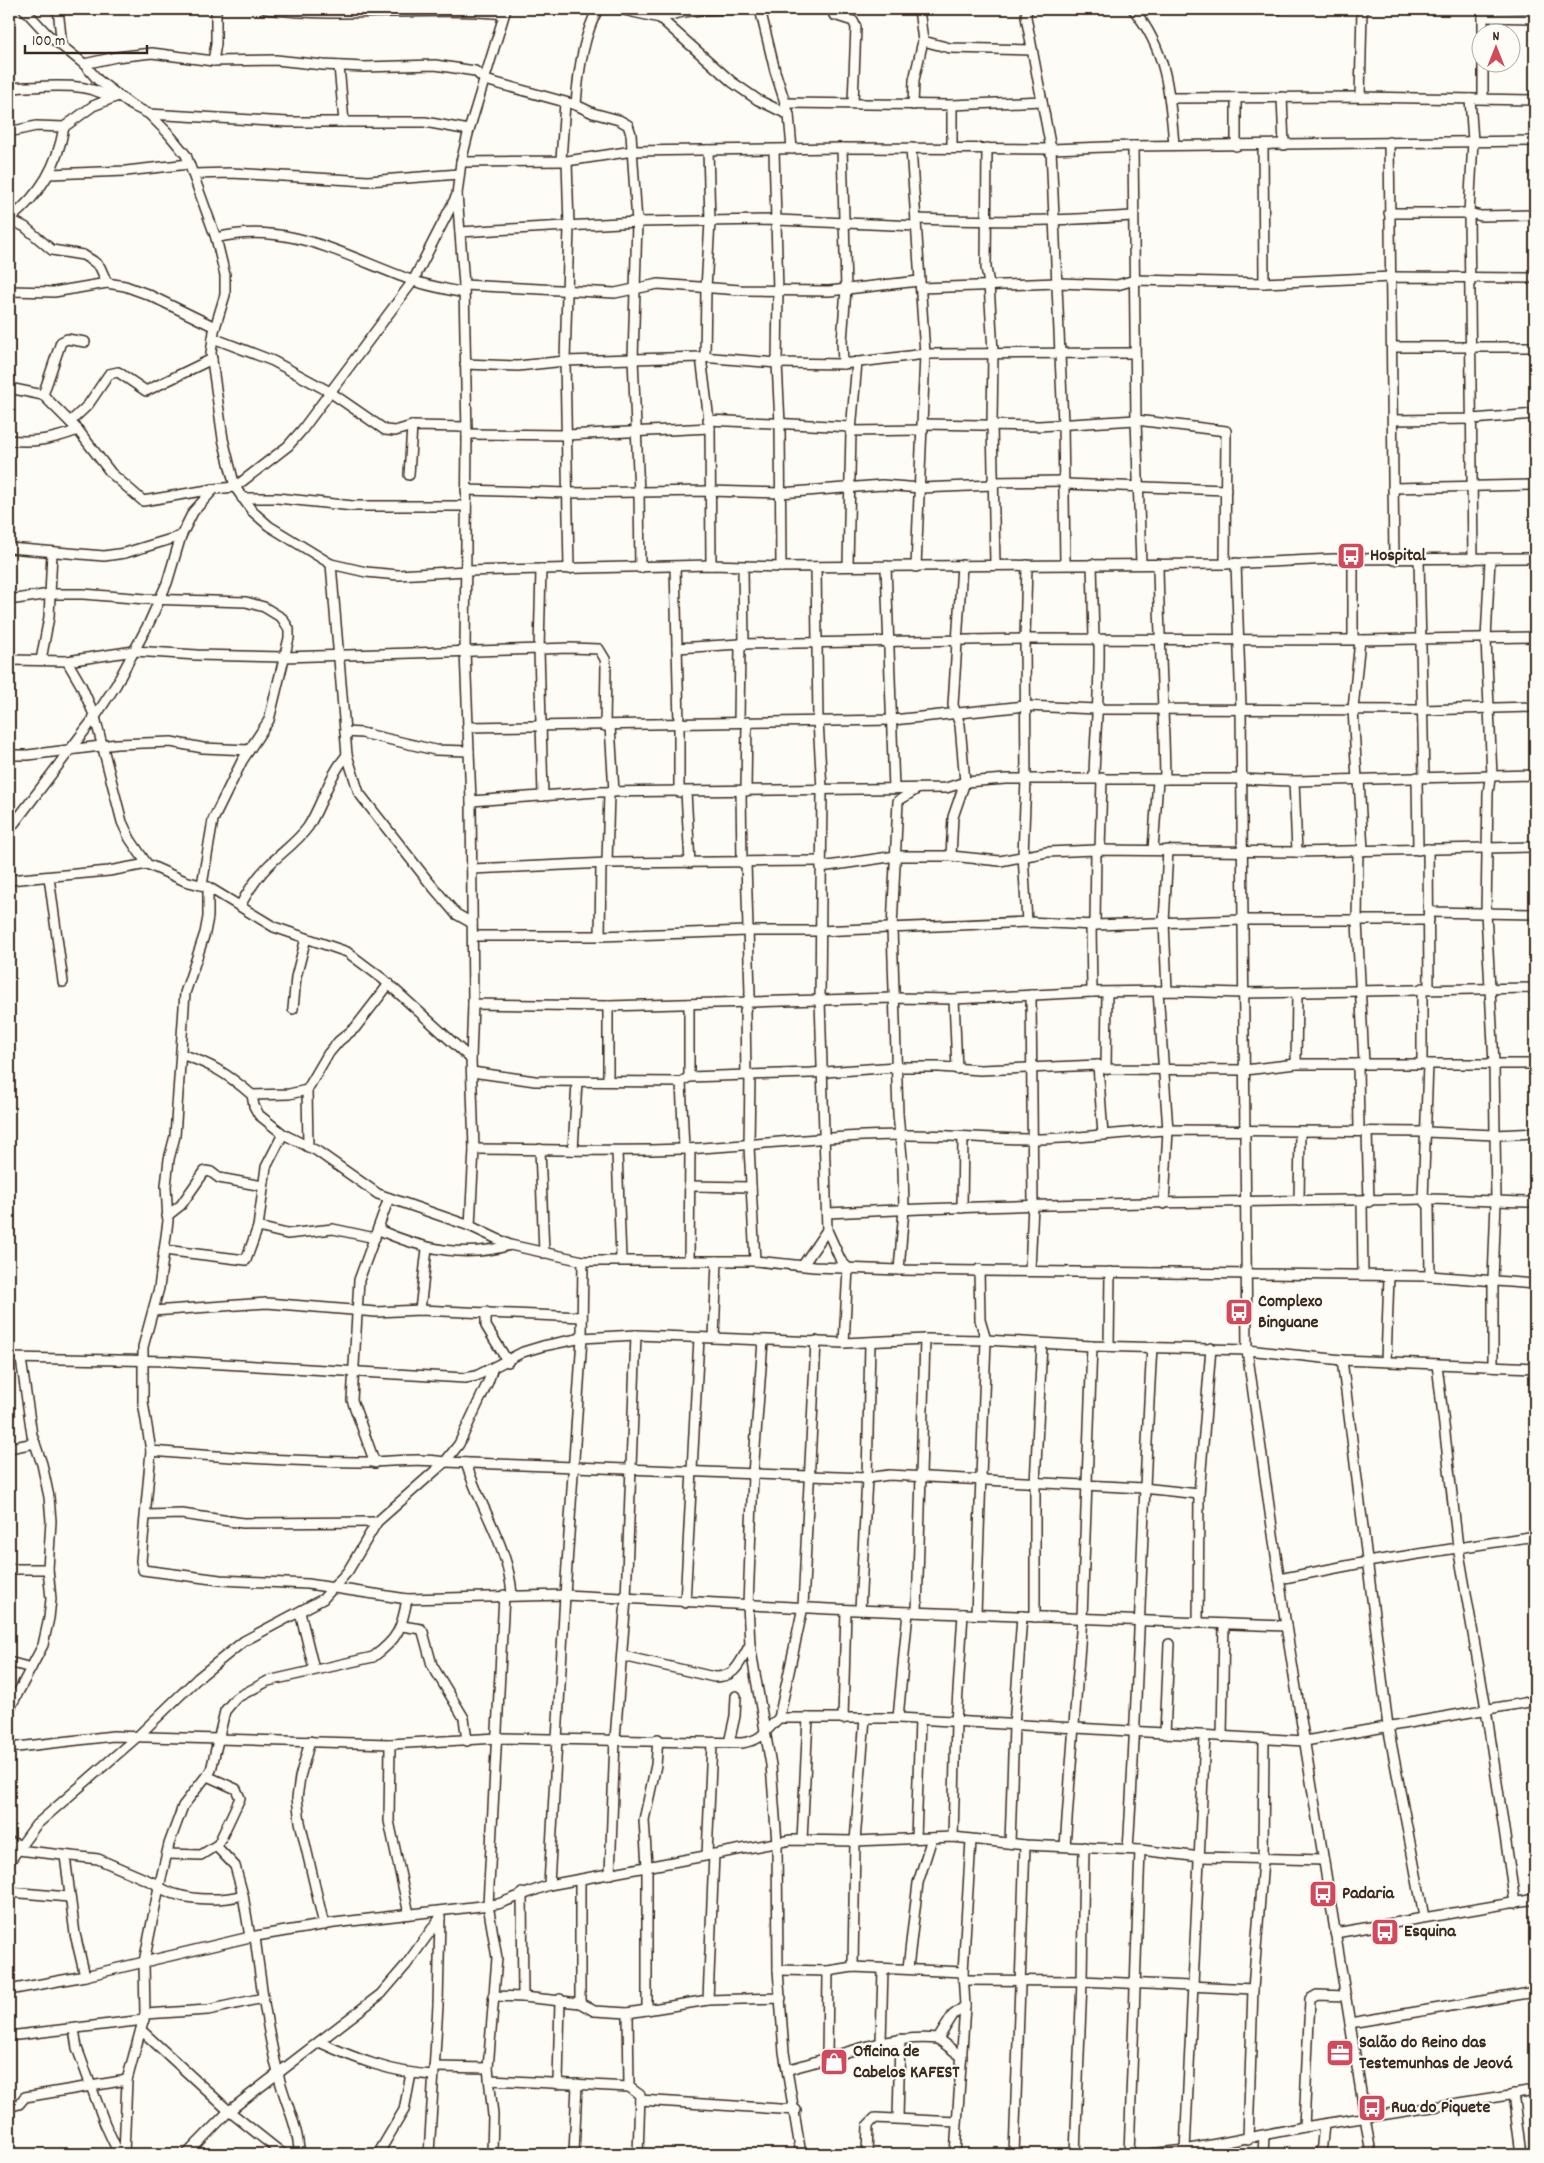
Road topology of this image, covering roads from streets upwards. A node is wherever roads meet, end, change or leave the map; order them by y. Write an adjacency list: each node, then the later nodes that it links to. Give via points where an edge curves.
1 (24, 9): 20 (street)
2 (58, 9): 20 (street)
3 (216, 9): 22 (street)
4 (266, 9): 15 (street, via 309,14)
5 (598, 9): 40 (street, via 581,64)
6 (619, 9): 17 (street)
7 (760, 9): 17 (street, via 699,9); 39 (street)
8 (833, 9): 37 (street, via 834,15 853,21 856,27)
9 (919, 9): 19 (street)
10 (1027, 9): 21 (street)
11 (1133, 9): 31 (street, via 1146,24 1165,68)
12 (1271, 9): 13 (street)
13 (1279, 9)
14 (1362, 9): 30 (street)
15 (505, 11): 26 (street)
16 (1483, 13): 18 (street)
17 (660, 18): 44 (street, via 732,82)
18 (1535, 18)
19 (923, 41): 21 (street, via 950,48); 41 (street)
20 (62, 46): 23 (street)
21 (1032, 50): 36 (street)
22 (213, 61): 23 (street, via 152,53); 24 (street, via 276,60)
23 (84, 64): 28 (street)
24 (339, 66): 26 (street, via 435,65 475,71); 45 (street)
25 (1483, 72): 33 (street)
26 (485, 80): 38 (street); 47 (street)
27 (9, 88): 28 (street, via 79,87)
28 (115, 97): 43 (street); 46 (street, via 84,111)
29 (1282, 97): 30 (street); 32 (street); 52 (street)
30 (1360, 97): 34 (street)
31 (1170, 98): 32 (street); 54 (street)
32 (1236, 98): 55 (street)
33 (1483, 98): 34 (street); 35 (street)
34 (1470, 99): 49 (street)
35 (1535, 100)
36 (1042, 101): 42 (street); 62 (street)
37 (853, 102): 39 (street); 41 (street)
38 (565, 103): 40 (street); 66 (street)
39 (785, 103): 44 (street)
40 (576, 105): 65 (street, via 628,125 632,134)
41 (912, 105): 42 (street)
42 (952, 105): 59 (street)
43 (149, 114): 45 (street); 68 (street, via 168,132)
44 (789, 116): 61 (street)
45 (344, 122): 47 (street, via 425,122)
46 (64, 127): 48 (street, via 36,126); 69 (street)
47 (469, 130): 67 (street)
48 (9, 132)
49 (1473, 141): 50 (street); 51 (street); 74 (street)
50 (1535, 141)
51 (1390, 142): 52 (street); 73 (street)
52 (1284, 145): 56 (street)
53 (1134, 146): 54 (street); 62 (street); 76 (street)
54 (1174, 146): 55 (street)
55 (1236, 146): 56 (street)
56 (1263, 146): 95 (street)
57 (842, 148): 58 (street); 61 (street); 84 (street)
58 (911, 148): 59 (street); 82 (street)
59 (952, 148): 60 (street)
60 (986, 148): 62 (street); 83 (street)
61 (792, 149): 64 (street)
62 (1051, 149): 79 (street)
63 (708, 150): 64 (street); 65 (street); 81 (street)
64 (774, 150): 78 (street)
65 (632, 151): 66 (street); 80 (street)
66 (564, 161): 67 (street); 85 (street)
67 (461, 162): 71 (street)
68 (189, 164): 69 (street); 70 (street)
69 (50, 174): 77 (street)
70 (194, 174): 71 (street, via 232,173 368,181); 87 (street)
71 (459, 174): 72 (street)
72 (457, 194): 86 (street); 92 (street)
73 (1389, 213): 74 (street); 88 (street)
74 (1469, 213): 75 (street, via 1481,216); 89 (street)
75 (1535, 215)
76 (1132, 216): 79 (street); 91 (street)
77 (9, 219): 93 (street, via 25,227 52,250 93,261)
78 (777, 220): 81 (street); 84 (street); 104 (street)
79 (1055, 221): 83 (street); 94 (street)
80 (636, 222): 81 (street); 85 (street); 100 (street)
81 (710, 222): 98 (street)
82 (916, 222): 83 (street); 84 (street); 96 (street)
83 (986, 222): 97 (street)
84 (845, 224): 101 (street)
85 (569, 227): 86 (street); 103 (street)
86 (460, 232): 99 (street)
87 (216, 238): 92 (street, via 259,232 295,236); 105 (street, via 226,284)
88 (1391, 277): 89 (street); 95 (street); 108 (street)
89 (1471, 278): 90 (street); 110 (street)
90 (1535, 278)
91 (1135, 280): 94 (street, via 1117,285); 95 (street); 113 (street)
92 (413, 281): 99 (street); 124 (street)
93 (107, 283): 102 (street, via 54,292); 105 (street, via 147,294)
94 (1057, 283): 97 (street); 112 (street)
95 (1264, 283)
96 (920, 284): 97 (street); 101 (street); 114 (street)
97 (989, 284): 111 (street)
98 (706, 288): 100 (street, via 658,284); 104 (street); 115 (street)
99 (464, 289): 103 (street); 121 (street)
100 (634, 289): 103 (street, via 615,293); 116 (street)
101 (846, 289): 104 (street); 122 (street)
102 (9, 290)
103 (566, 290): 118 (street)
104 (778, 291): 120 (street)
105 (215, 327): 106 (street)
106 (214, 338): 117 (street); 124 (street, via 273,361)
107 (85, 342): 125 (street, via 67,339 61,342)
108 (1393, 347): 110 (street); 129 (street)
109 (1535, 347): 110 (street)
110 (1472, 348): 127 (street)
111 (993, 352): 112 (street); 114 (street); 134 (street)
112 (1059, 352): 113 (street); 131 (street)
113 (1135, 353): 128 (street)
114 (925, 354): 119 (street); 136 (street)
115 (703, 358): 116 (street); 120 (street); 132 (street)
116 (633, 359): 118 (street); 140 (street)
117 (212, 360): 130 (street, via 146,391 113,372 88,405); 149 (street, via 223,439)
118 (565, 361): 121 (street, via 509,366); 141 (street)
119 (858, 362): 122 (street); 137 (street)
120 (777, 363): 122 (street); 133 (street)
121 (464, 364): 139 (street)
122 (843, 364)
123 (9, 388): 125 (street)
124 (330, 392): 135 (street, via 385,430); 149 (street, via 288,446)
125 (43, 395): 130 (street)
126 (1535, 414): 127 (street)
127 (1472, 419): 129 (street); 148 (street)
128 (1136, 420): 131 (street); 147 (street); 155 (street, via 1226,431)
129 (1394, 420): 152 (street)
130 (70, 422): 138 (street)
131 (1063, 423): 134 (street, via 1039,426); 144 (street)
132 (709, 424): 133 (street); 140 (street); 156 (street)
133 (780, 424): 137 (street); 159 (street)
134 (992, 424): 136 (street); 145 (street)
135 (412, 426): 139 (street); 143 (street)
136 (923, 427): 137 (street); 151 (street)
137 (851, 429): 150 (street)
138 (78, 430): 142 (street, via 30,442); 153 (street, via 111,473 143,501)
139 (467, 430): 141 (street); 154 (street)
140 (636, 431): 141 (street); 158 (street)
141 (566, 435): 157 (street)
142 (9, 440)
143 (409, 475)
144 (1065, 483): 145 (street); 147 (street); 175 (street)
145 (993, 484): 151 (street); 174 (street)
146 (1535, 484): 148 (street)
147 (1137, 486): 155 (street); 171 (street)
148 (1473, 486): 152 (street); 165 (street)
149 (235, 487): 153 (street); 160 (street)
150 (850, 488): 151 (street, via 882,485); 159 (street); 180 (street)
151 (921, 488): 187 (street)
152 (1393, 488): 169 (street)
153 (214, 489): 162 (street, via 193,512)
154 (466, 490): 157 (street); 161 (street)
155 (1226, 490): 178 (street)
156 (710, 491): 158 (street); 159 (street); 179 (street)
157 (568, 493): 158 (street); 191 (street)
158 (639, 493): 188 (street)
159 (782, 493): 185 (street)
160 (242, 498): 161 (street, via 277,498 352,506); 173 (street, via 269,526)
161 (466, 506): 192 (street)
162 (181, 536): 164 (street, via 104,556); 195 (street)
163 (9, 548): 164 (street)
164 (52, 552): 193 (street)
165 (1473, 558): 167 (street); 170 (street)
166 (1535, 558): 167 (street)
167 (1490, 559): 199 (street)
168 (1353, 560): 169 (street); 172 (street); 204 (street)
169 (1394, 560): 170 (street)
170 (1419, 560): 202 (street)
171 (1141, 563): 176 (street); 177 (street)
172 (1236, 563): 178 (street); 198 (street)
173 (331, 564): 192 (street, via 358,571 398,575); 212 (street)
174 (995, 564): 181 (street); 182 (street)
175 (1065, 564): 176 (street); 182 (street)
176 (1092, 564): 197 (street)
177 (1158, 564): 178 (street); 201 (street)
178 (1225, 564)
179 (711, 565): 184 (street); 189 (street)
180 (848, 565): 183 (street); 186 (street)
181 (962, 565): 187 (street); 203 (street)
182 (1027, 565): 200 (street)
183 (886, 566): 187 (street); 206 (street)
184 (743, 567): 185 (street); 207 (street)
185 (781, 567): 186 (street)
186 (816, 567): 205 (street)
187 (916, 567)
188 (640, 568): 189 (street); 191 (street)
189 (675, 568): 208 (street)
190 (541, 569): 191 (street); 192 (street); 209 (street)
191 (569, 569)
192 (466, 571): 211 (street)
193 (50, 594): 194 (street); 195 (street); 215 (street)
194 (9, 600)
195 (159, 600): 210 (street); 213 (street, via 241,601 264,607 282,618 289,629)
196 (1535, 636): 199 (street)
197 (1094, 638): 200 (street); 201 (street); 220 (street, via 1099,644)
198 (1239, 638): 201 (street); 204 (street); 221 (street)
199 (1486, 638): 202 (street); 223 (street)
200 (1024, 639): 203 (street); 217 (street)
201 (1159, 639): 219 (street)
202 (1419, 639): 204 (street); 224 (street)
203 (958, 640): 206 (street); 225 (street)
204 (1356, 640): 222 (street)
205 (816, 642): 206 (street); 207 (street); 228 (street)
206 (888, 642): 227 (street)
207 (742, 644): 208 (street); 229 (street)
208 (677, 648): 230 (street)
209 (539, 649): 211 (street); 231 (street); 232 (street, via 602,651 606,666)
210 (134, 651): 213 (street); 216 (street); 226 (street)
211 (465, 651): 212 (street); 233 (street)
212 (338, 655): 213 (street); 234 (street)
213 (284, 657): 237 (street, via 270,720)
214 (9, 660): 215 (street)
215 (41, 660): 216 (street)
216 (67, 661): 226 (street)
217 (1025, 706): 220 (street); 225 (street); 246 (street)
218 (1535, 707): 223 (street)
219 (1164, 708): 220 (street); 221 (street); 247 (street)
220 (1098, 709): 244 (street)
221 (1241, 709): 222 (street); 245 (street)
222 (1353, 709): 224 (street); 248 (street)
223 (1488, 709): 224 (street); 242 (street)
224 (1421, 710): 243 (street)
225 (954, 713): 227 (street); 250 (street, via 960,724)
226 (95, 717): 235 (street); 236 (street)
227 (893, 720): 228 (street); 252 (street)
228 (818, 721): 229 (street); 251 (street)
229 (743, 722): 230 (street); 254 (street)
230 (679, 723): 232 (street); 256 (street)
231 (541, 724): 232 (street); 233 (street); 257 (street)
232 (607, 726): 255 (street)
233 (467, 727): 238 (street)
234 (345, 732): 238 (street, via 435,750); 240 (street)
235 (103, 748): 236 (street); 237 (street, via 117,744 171,742 203,748); 275 (street, via 122,822)
236 (69, 750): 239 (street, via 28,756); 259 (street)
237 (249, 750): 281 (street, via 213,820)
238 (469, 751): 258 (street)
239 (9, 755)
240 (347, 755): 282 (street, via 337,767 308,826 268,866); 290 (street, via 360,793 370,808 456,914)
241 (1535, 775): 242 (street)
242 (1492, 776): 243 (street); 260 (street, via 1488,793)
243 (1421, 777): 248 (street); 266 (street)
244 (1098, 778): 246 (street); 247 (street); 263 (street)
245 (1240, 778): 247 (street); 249 (street); 267 (street)
246 (1026, 779): 250 (street); 270 (street)
247 (1161, 780): 264 (street)
248 (1358, 780): 249 (street); 268 (street)
249 (1294, 781): 269 (street)
250 (965, 782): 253 (street, via 946,788); 272 (street, via 953,817)
251 (822, 789): 252 (street); 254 (street); 277 (street)
252 (894, 789): 253 (street)
253 (917, 789): 271 (street, via 898,801)
254 (743, 791): 256 (street); 274 (street)
255 (611, 792): 256 (street); 257 (street); 276 (street)
256 (682, 792): 273 (street)
257 (543, 796): 258 (street)
258 (471, 801): 278 (street)
259 (9, 830)
260 (1486, 846): 261 (street); 262 (street); 283 (street)
261 (1535, 847)
262 (1428, 849): 266 (street); 285 (street)
263 (1098, 850): 264 (street); 270 (street); 291 (street)
264 (1153, 850): 265 (street)
265 (1168, 850): 267 (street); 289 (street)
266 (1418, 850): 268 (street)
267 (1241, 851): 269 (street); 286 (street)
268 (1360, 851): 269 (street); 287 (street)
269 (1297, 852)
270 (1023, 855): 272 (street, via 1000,861); 288 (street)
271 (896, 856): 272 (street); 277 (street); 292 (street)
272 (951, 856)
273 (690, 863): 274 (street); 276 (street)
274 (744, 863): 277 (street); 293 (street)
275 (146, 864): 279 (street); 281 (street)
276 (604, 864): 278 (street); 296 (street)
277 (821, 864): 294 (street)
278 (472, 869): 290 (street)
279 (49, 878): 280 (street); 298 (street)
280 (9, 880)
281 (205, 886): 282 (street); 318 (street, via 208,911 205,932 185,993)
282 (240, 906): 297 (street, via 274,927)
283 (1486, 913): 284 (street); 285 (street); 301 (street)
284 (1535, 914)
285 (1430, 916): 287 (street); 300 (street)
286 (1243, 920): 287 (street); 289 (street); 308 (street)
287 (1357, 921): 304 (street)
288 (1027, 922): 291 (street); 292 (street)
289 (1164, 922): 291 (street); 303 (street)
290 (472, 923): 295 (street)
291 (1093, 925): 305 (street)
292 (892, 928): 294 (street); 310 (street)
293 (748, 931): 294 (street); 296 (street); 313 (street)
294 (820, 931): 312 (street)
295 (473, 936): 296 (street); 314 (street)
296 (600, 936)
297 (306, 938): 299 (street, via 347,952); 317 (street, via 296,977)
298 (63, 982)
299 (389, 984): 319 (street); 338 (street, via 355,1028 328,1054)
300 (1426, 988): 301 (street); 304 (street); 320 (street)
301 (1488, 988): 302 (street); 323 (street)
302 (1535, 988)
303 (1163, 991): 307 (street); 308 (street); 327 (street)
304 (1360, 991): 306 (street); 322 (street)
305 (1092, 992): 307 (street); 309 (street)
306 (1297, 992): 308 (street); 321 (street)
307 (1107, 993): 330 (street)
308 (1242, 994): 331 (street)
309 (1031, 995): 311 (street); 329 (street)
310 (894, 998): 311 (street); 312 (street); 326 (street)
311 (954, 999): 328 (street)
312 (820, 1000): 313 (street); 333 (street)
313 (748, 1003): 315 (street); 334 (street, via 745,1014)
314 (473, 1004): 316 (street); 319 (street)
315 (688, 1004): 316 (street); 335 (street)
316 (608, 1006): 336 (street)
317 (293, 1009)
318 (181, 1054): 339 (street, via 229,1074); 375 (street, via 175,1136 166,1186)
319 (471, 1059): 332 (street)
320 (1425, 1063): 322 (street); 323 (street); 344 (street)
321 (1296, 1064): 322 (street); 331 (street)
322 (1361, 1064): 343 (street)
323 (1494, 1064): 324 (street); 349 (street)
324 (1535, 1064)
325 (1098, 1065): 329 (street); 330 (street); 348 (street)
326 (896, 1067): 328 (street); 333 (street); 347 (street)
327 (1165, 1068): 330 (street); 331 (street); 340 (street)
328 (957, 1069): 329 (street)
329 (1031, 1069): 352 (street)
330 (1106, 1069)
331 (1245, 1070): 341 (street)
332 (472, 1072): 337 (street, via 534,1081); 355 (street)
333 (822, 1072): 334 (street); 351 (street)
334 (748, 1075): 335 (street); 353 (street)
335 (685, 1079): 336 (street); 357 (street)
336 (608, 1081): 337 (street)
337 (577, 1082): 358 (street)
338 (307, 1090): 339 (street); 354 (street)
339 (252, 1095): 346 (street, via 259,1115)
340 (1168, 1130): 341 (street); 348 (street); 370 (street)
341 (1245, 1131): 342 (street); 365 (street)
342 (1300, 1132): 343 (street); 366 (street)
343 (1363, 1132): 344 (street); 367 (street)
344 (1426, 1132): 349 (street); 364 (street)
345 (1535, 1133): 349 (street)
346 (283, 1134): 354 (street); 360 (street, via 268,1162)
347 (901, 1135): 350 (street); 351 (street); 373 (street)
348 (1103, 1135): 352 (street)
349 (1495, 1135): 368 (street)
350 (964, 1137): 352 (street); 372 (street)
351 (824, 1139): 353 (street); 374 (street)
352 (1032, 1139): 371 (street)
353 (749, 1146): 357 (street); 362 (street)
354 (308, 1147): 363 (street)
355 (474, 1149): 356 (street); 376 (street)
356 (540, 1149): 358 (street); 383 (street)
357 (687, 1149): 359 (street); 361 (street)
358 (573, 1150): 359 (street)
359 (617, 1152): 384 (street)
360 (263, 1186): 375 (street, via 219,1178 205,1171 181,1205); 377 (street)
361 (688, 1186): 362 (street); 388 (street)
362 (751, 1187): 387 (street)
363 (388, 1198): 376 (street); 379 (street)
364 (1423, 1199): 367 (street); 368 (street); 398 (street, via 1429,1206)
365 (1245, 1201): 366 (street); 370 (street); 395 (street)
366 (1299, 1201): 367 (street)
367 (1366, 1201): 396 (street)
368 (1496, 1202): 369 (street); 399 (street)
369 (1535, 1202)
370 (1164, 1204): 371 (street)
371 (1033, 1205): 372 (street); 393 (street)
372 (962, 1208): 373 (street)
373 (904, 1209): 374 (street); 392 (street)
374 (827, 1213): 378 (street)
375 (167, 1216): 382 (street)
376 (470, 1226): 380 (street)
377 (258, 1227): 379 (street, via 287,1234 333,1229); 382 (street, via 246,1260)
378 (827, 1230): 389 (street); 390 (street, via 841,1261)
379 (377, 1234): 381 (street); 403 (street, via 367,1252 359,1280)
380 (510, 1245): 381 (street, via 487,1250); 383 (street)
381 (427, 1249): 401 (street)
382 (164, 1250): 402 (street, via 160,1288)
383 (544, 1253): 385 (street)
384 (622, 1259): 385 (street); 388 (street)
385 (583, 1261): 405 (street)
386 (716, 1261): 387 (street); 388 (street); 409 (street)
387 (755, 1261): 389 (street)
388 (689, 1262)
389 (803, 1265): 390 (street)
390 (848, 1268): 392 (street); 414 (street)
391 (979, 1269): 392 (street); 393 (street); 411 (street, via 980,1320)
392 (900, 1270)
393 (1030, 1270): 394 (street)
394 (1110, 1272): 395 (street); 418 (street)
395 (1246, 1273): 396 (street); 421 (street)
396 (1363, 1275): 397 (street)
397 (1389, 1276): 398 (street); 427 (street)
398 (1430, 1276): 399 (street)
399 (1493, 1280): 400 (street); 429 (street)
400 (1535, 1284)
401 (420, 1310): 403 (street); 404 (street)
402 (153, 1311): 403 (street, via 267,1303); 424 (street)
403 (358, 1311): 432 (street)
404 (486, 1312): 405 (street); 426 (street, via 486,1326)
405 (582, 1316): 407 (street)
406 (636, 1336): 407 (street); 408 (street); 440 (street)
407 (582, 1338): 426 (street, via 523,1352); 439 (street)
408 (699, 1338): 409 (street); 441 (street)
409 (714, 1338): 412 (street)
410 (925, 1339): 411 (street); 415 (street); 444 (street)
411 (986, 1340): 416 (street); 446 (street)
412 (763, 1341): 413 (street); 442 (street)
413 (816, 1342): 414 (street); 443 (street)
414 (844, 1343): 415 (street)
415 (870, 1343): 445 (street)
416 (1042, 1344): 417 (street); 447 (street)
417 (1092, 1346): 418 (street); 448 (street)
418 (1109, 1346): 419 (street)
419 (1152, 1347): 420 (street); 449 (street)
420 (1211, 1348): 421 (street); 450 (street)
421 (1247, 1350): 425 (street); 458 (street)
422 (9, 1358): 423 (street)
423 (21, 1359): 424 (street); 433 (street)
424 (142, 1360): 432 (street); 435 (street, via 143,1402)
425 (1342, 1360): 427 (street); 455 (street)
426 (508, 1362): 431 (street)
427 (1386, 1362): 428 (street)
428 (1437, 1364): 429 (street); 454 (street)
429 (1492, 1366): 430 (street)
430 (1535, 1368)
431 (492, 1370): 432 (street, via 465,1378); 436 (street, via 459,1444)
432 (355, 1373): 437 (street, via 353,1406)
433 (35, 1443): 434 (street); 457 (street, via 52,1521)
434 (9, 1448)
435 (151, 1451): 437 (street, via 252,1460); 451 (street)
436 (445, 1462): 437 (street); 438 (street); 452 (street)
437 (375, 1463)
438 (466, 1463): 439 (street); 460 (street, via 505,1558)
439 (574, 1467): 440 (street); 461 (street)
440 (632, 1470): 441 (street); 463 (street)
441 (690, 1471): 442 (street); 464 (street)
442 (753, 1474): 443 (street); 465 (street)
443 (809, 1476): 445 (street); 466 (street)
444 (922, 1476): 445 (street); 446 (street); 470 (street)
445 (867, 1478): 468 (street)
446 (979, 1481): 447 (street); 472 (street)
447 (1035, 1484): 448 (street); 474 (street)
448 (1086, 1486): 449 (street); 475 (street)
449 (1143, 1488): 450 (street); 476 (street)
450 (1199, 1494): 477 (street)
451 (146, 1515): 452 (street, via 182,1514 243,1523); 459 (street, via 143,1570 220,1580)
452 (377, 1522): 459 (street, via 348,1571)
453 (1535, 1536): 454 (street)
454 (1458, 1547): 455 (street); 490 (street)
455 (1367, 1562): 458 (street); 499 (street)
456 (9, 1569): 457 (street)
457 (48, 1569): 485 (street, via 49,1618 43,1645)
458 (1279, 1579): 480 (street)
459 (333, 1588): 462 (street); 469 (street, via 323,1599)
460 (508, 1595): 461 (street); 462 (street); 507 (street)
461 (565, 1595): 463 (street); 509 (street)
462 (407, 1599): 479 (street)
463 (626, 1599): 464 (street); 483 (street)
464 (685, 1603): 465 (street)
465 (748, 1604): 466 (street); 482 (street)
466 (803, 1607): 467 (street); 491 (street)
467 (846, 1610): 468 (street); 495 (street)
468 (860, 1610): 470 (street)
469 (300, 1612): 486 (street); 504 (street, via 244,1641 198,1678)
470 (912, 1612): 471 (street); 494 (street)
471 (964, 1614): 472 (street); 497 (street)
472 (976, 1614): 473 (street)
473 (1022, 1616): 474 (street); 498 (street)
474 (1035, 1617): 475 (street)
475 (1082, 1618): 476 (street); 500 (street)
476 (1139, 1621): 477 (street); 501 (street)
477 (1198, 1623): 478 (street)
478 (1224, 1624): 480 (street); 506 (street)
479 (402, 1626): 486 (street, via 394,1639 373,1657); 514 (street, via 423,1632 432,1665 464,1718)
480 (1286, 1626): 515 (street)
481 (1169, 1644): 503 (street)
482 (750, 1645): 483 (street, via 734,1671 726,1677); 502 (street)
483 (623, 1656): 510 (street)
484 (9, 1662): 485 (street)
485 (31, 1668): 489 (street)
486 (314, 1669): 508 (street, via 268,1681 236,1698 225,1711)
487 (736, 1696): 516 (street)
488 (1535, 1701): 490 (street)
489 (9, 1710)
490 (1486, 1710): 499 (street); 554 (street)
491 (779, 1718): 492 (street); 502 (street)
492 (808, 1718): 495 (street); 524 (street)
493 (865, 1718): 494 (street); 495 (street); 526 (street)
494 (898, 1718): 496 (street)
495 (843, 1719)
496 (920, 1720): 497 (street); 522 (street)
497 (956, 1722): 498 (street); 521 (street)
498 (1014, 1726): 500 (street); 529 (street)
499 (1388, 1726): 515 (street); 558 (street)
500 (1075, 1729): 501 (street); 532 (street)
501 (1136, 1732): 503 (street); 535 (street)
502 (766, 1734): 516 (street, via 756,1740); 528 (street)
503 (1165, 1734): 505 (street)
504 (138, 1736): 508 (street); 519 (street); 534 (street, via 36,1825)
505 (1205, 1736): 506 (street); 540 (street)
506 (1222, 1737): 512 (street)
507 (498, 1738): 509 (street); 514 (street); 555 (street)
508 (218, 1740): 513 (street); 520 (street)
509 (557, 1740): 510 (street); 547 (street)
510 (615, 1740): 511 (street); 545 (street)
511 (658, 1740): 518 (street); 544 (street, via 644,1820)
512 (1264, 1740): 515 (street); 541 (street)
513 (310, 1741): 517 (street); 559 (street, via 297,1798)
514 (467, 1741): 517 (street)
515 (1305, 1741): 542 (street)
516 (729, 1743): 518 (street)
517 (390, 1744): 556 (street, via 388,1821)
518 (712, 1744): 538 (street)
519 (9, 1748)
520 (207, 1776): 530 (street, via 236,1789 240,1798); 537 (street, via 183,1806)
521 (953, 1837): 523 (street); 525 (street)
522 (916, 1838): 523 (street); 526 (street)
523 (932, 1838): 564 (street, via 918,1883)
524 (802, 1840): 526 (street); 528 (street)
525 (972, 1840): 529 (street); 569 (street)
526 (855, 1841): 563 (street)
527 (9, 1842): 534 (street)
528 (777, 1843): 538 (street); 566 (street)
529 (1010, 1843): 531 (street)
530 (217, 1845): 537 (street, via 201,1855); 551 (street, via 217,1849 235,1866)
531 (1025, 1845): 532 (street); 570 (street)
532 (1065, 1846): 533 (street)
533 (1084, 1847): 535 (street); 571 (street)
534 (20, 1848): 539 (street); 543 (street)
535 (1128, 1849): 536 (street)
536 (1140, 1850): 540 (street); 572 (street)
537 (167, 1854): 548 (street)
538 (710, 1854): 544 (street); 583 (street)
539 (65, 1856): 548 (street, via 98,1859); 552 (street)
540 (1201, 1857): 541 (street); 573 (street)
541 (1263, 1860): 542 (street); 574 (street)
542 (1323, 1860): 560 (street)
543 (9, 1862)
544 (647, 1866): 545 (street); 586 (street)
545 (610, 1874): 546 (street)
546 (580, 1880): 547 (street); 584 (street)
547 (549, 1885): 550 (street)
548 (159, 1887): 551 (street, via 192,1898 211,1900); 562 (street)
549 (9, 1892): 552 (street)
550 (522, 1893): 555 (street); 579 (street)
551 (243, 1895): 561 (street)
552 (69, 1897): 568 (street)
553 (1535, 1899): 554 (street)
554 (1515, 1903): 558 (street)
555 (488, 1905): 557 (street); 577 (street, via 497,1958)
556 (409, 1914): 557 (street); 559 (street)
557 (440, 1915): 595 (street, via 406,1965 381,1994); 601 (street)
558 (1424, 1917): 560 (street)
559 (324, 1925): 561 (street)
560 (1335, 1933): 578 (street)
561 (252, 1937): 562 (street); 580 (street)
562 (144, 1962): 568 (street); 588 (street)
563 (853, 1967): 565 (street); 567 (street)
564 (908, 1968): 565 (street); 569 (street)
565 (883, 1969): 596 (street)
566 (778, 1970): 567 (street); 581 (street)
567 (828, 1970): 598 (street)
568 (85, 1976): 575 (street)
569 (964, 1976): 570 (street); 585 (street)
570 (1021, 1980): 571 (street); 638 (street)
571 (1082, 1981): 572 (street); 639 (street)
572 (1136, 1985): 573 (street); 640 (street)
573 (1194, 1988): 574 (street); 623 (street)
574 (1253, 1989): 622 (street)
575 (9, 1990)
576 (1535, 1992): 589 (street)
577 (493, 1996): 579 (street); 599 (street)
578 (1346, 1996): 589 (street); 620 (street, via 1317,1995 1310,1999)
579 (523, 1997): 582 (street)
580 (263, 1998): 588 (street, via 208,2010); 603 (street)
581 (780, 1998): 583 (street); 600 (street, via 784,2052)
582 (560, 1999): 584 (street); 606 (street)
583 (708, 2000): 586 (street)
584 (580, 2003): 587 (street, via 594,2011)
585 (966, 2006): 594 (street, via 953,2015); 597 (street)
586 (648, 2010): 587 (street)
587 (628, 2013): 609 (street)
588 (145, 2017): 590 (street); 591 (street)
589 (1350, 2023): 617 (street)
590 (74, 2029): 592 (street); 608 (street, via 77,2048)
591 (141, 2030): 604 (street); 614 (street)
592 (9, 2036)
593 (900, 2039): 594 (street); 596 (street); 616 (street)
594 (938, 2039): 597 (street)
595 (318, 2042): 602 (street, via 360,2061); 603 (street)
596 (882, 2042): 598 (street)
597 (962, 2056): 618 (street)
598 (827, 2060): 600 (street)
599 (488, 2068): 601 (street); 605 (street)
600 (789, 2069): 615 (street)
601 (434, 2071): 602 (street); 631 (street)
602 (411, 2074): 630 (street, via 404,2110)
603 (278, 2075): 614 (street); 629 (street, via 297,2128)
604 (127, 2080): 608 (street); 626 (street)
605 (490, 2080): 606 (street); 632 (street)
606 (558, 2084): 607 (street)
607 (577, 2084): 609 (street); 633 (street)
608 (91, 2085): 613 (street, via 25,2097 19,2104); 625 (street)
609 (629, 2087): 612 (street, via 636,2091)
610 (1535, 2091): 611 (street)
611 (1512, 2094): 617 (street); 645 (street)
612 (640, 2100): 615 (street); 634 (street)
613 (9, 2107)
614 (229, 2110): 627 (street); 628 (street)
615 (796, 2110): 635 (street)
616 (898, 2118): 618 (street); 636 (street, via 871,2120 868,2124)
617 (1366, 2118): 619 (street); 644 (street)
618 (957, 2122): 637 (street)
619 (1324, 2125): 620 (street); 643 (street)
620 (1304, 2127): 621 (street)
621 (1264, 2136): 622 (street); 642 (street)
622 (1248, 2139): 624 (street)
623 (1185, 2150): 624 (street); 641 (street)
624 (1202, 2151)
625 (119, 2154)
626 (124, 2154)
627 (187, 2154)
628 (283, 2154)
629 (299, 2154)
630 (378, 2154)
631 (429, 2154)
632 (492, 2154)
633 (574, 2154)
634 (638, 2154)
635 (801, 2154)
636 (867, 2154)
637 (955, 2154)
638 (1014, 2154)
639 (1075, 2154)
640 (1129, 2154)
641 (1149, 2154)
642 (1263, 2154)
643 (1322, 2154)
644 (1371, 2154)
645 (1521, 2154)

